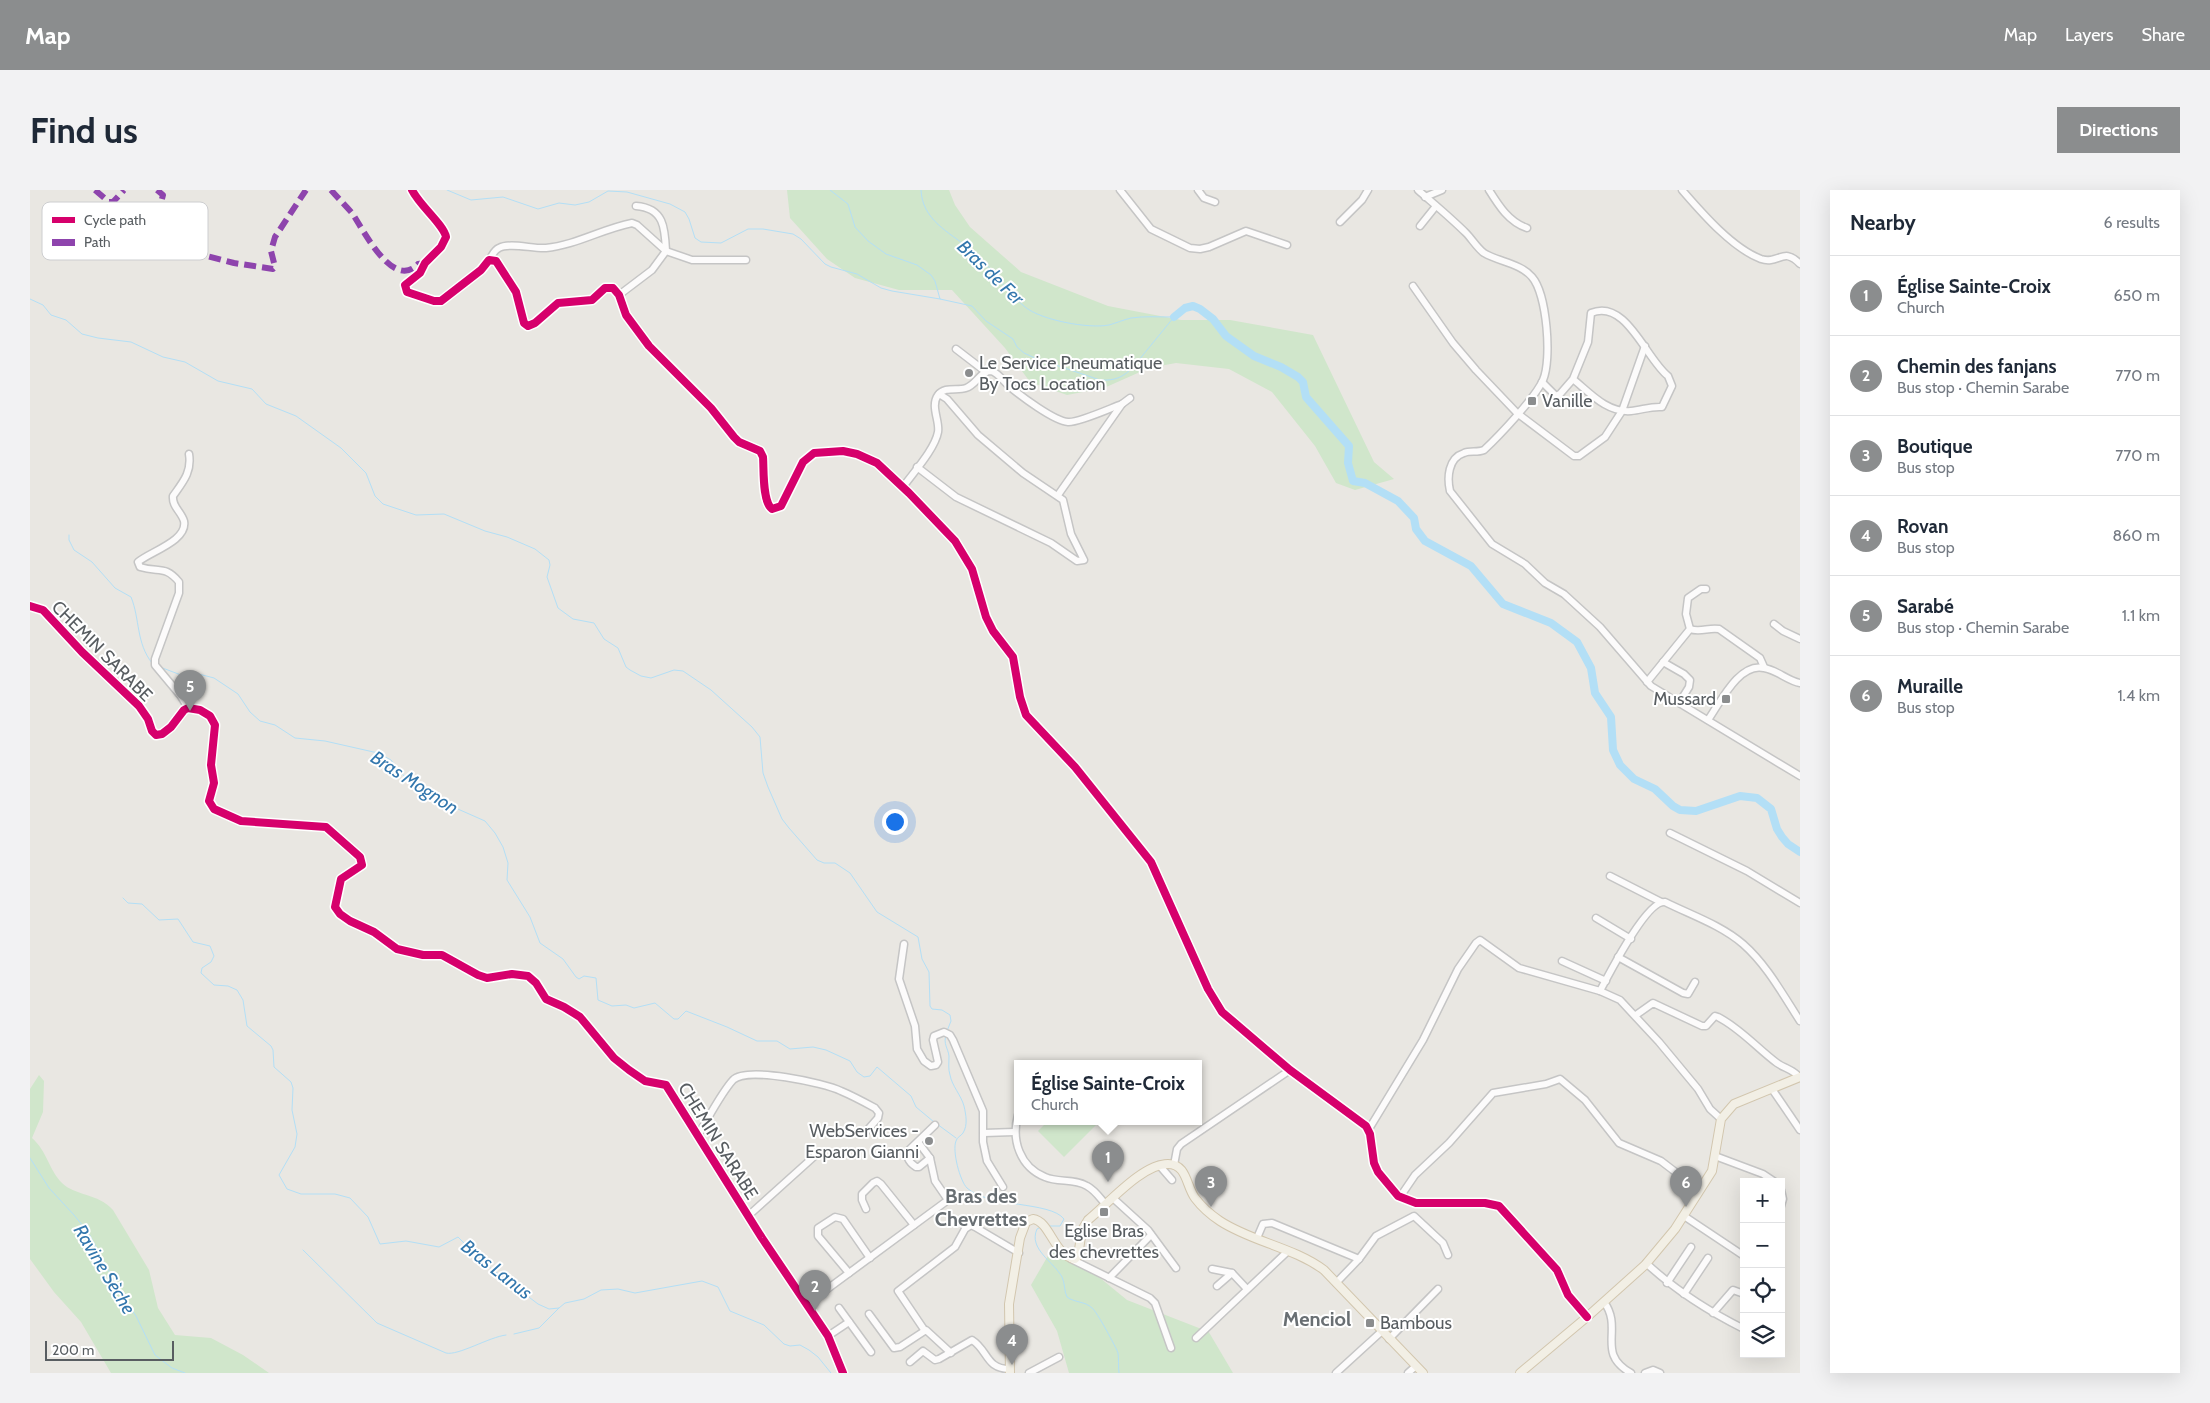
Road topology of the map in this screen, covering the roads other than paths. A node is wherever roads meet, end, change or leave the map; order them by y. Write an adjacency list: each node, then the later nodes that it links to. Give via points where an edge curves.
1 (412, 190): 18 (street, via 446,237 420,273 405,285 407,292 434,301 441,300 481,270)
2 (1120, 190): 16 (street, via 1151,229 1190,248 1208,247 1246,232)
3 (1198, 190): 10 (street, via 1204,198)
4 (1368, 190): 13 (street)
5 (1418, 190): 9 (street)
6 (1442, 190): 9 (street)
7 (1489, 190): 15 (street, via 1516,224)
8 (1682, 190): 20 (street, via 1720,230 1756,256 1771,260 1787,255)
9 (1425, 197): 12 (street)
10 (1214, 202)
11 (636, 206): 17 (street, via 647,207 662,222)
12 (1436, 206): 14 (street); 27 (street, via 1483,252 1524,270 1538,286 1546,323 1546,369)
13 (1340, 222)
14 (1420, 226)
15 (1527, 228)
16 (1286, 245)
17 (666, 251): 18 (street, via 632,223 565,245 545,248 504,246 495,250); 19 (street, via 692,260); 22 (street, via 652,270)
18 (489, 260): 22 (street, via 496,261 512,284 524,323 528,326 558,303 592,300 606,287 613,288)
19 (746, 260)
20 (1800, 264)
21 (1412, 286): 32 (street, via 1459,350)
22 (619, 296): 35 (street, via 626,315 649,346 711,408 739,442 760,452 766,497 772,509 781,506 803,462 814,453 843,451 857,454 877,463)
23 (1645, 346): 26 (street, via 1617,314 1603,310 1593,312 1590,314 1588,342); 31 (street); 31 (street, via 1671,379 1671,392 1662,408 1651,406)
24 (956, 349): 25 (street)
25 (986, 372): 28 (street, via 967,388 949,389); 30 (street, via 994,372 1010,387 1057,418 1069,422)
26 (1573, 379): 27 (street, via 1556,396); 31 (street, via 1595,399)
27 (1542, 382): 32 (street)
28 (939, 394): 34 (street, via 935,404 938,432); 36 (street, via 1022,474)
29 (1130, 398): 30 (street)
30 (1122, 404): 36 (street)
31 (1622, 411): 32 (street, via 1605,437 1576,456)
32 (1517, 413): 44 (street, via 1484,450 1458,456 1449,470 1450,491 1492,544 1525,564 1571,600 1600,627)
33 (189, 454): 47 (street, via 191,464 187,477 173,496 183,518 183,529 160,550 138,562 140,567 170,572 179,582 179,593 154,665)
34 (917, 467): 35 (street); 36 (street, via 956,497 1051,543 1076,561 1084,560 1065,517 1064,502)
35 (903, 487): 64 (street, via 955,541 972,568 986,617 1013,657 1026,715 1075,767 1151,862 1215,1000 1232,1022)
36 (1058, 496)
37 (1706, 590): 40 (street, via 1701,589 1688,598 1686,614)
38 (30, 606): 47 (street, CHEMIN SARABE, via 43,610 139,706 156,734 162,734 171,727)
39 (1774, 624): 41 (street)
40 (1690, 629): 42 (street); 43 (street, via 1719,629 1760,658)
41 (1800, 639)
42 (1664, 662): 44 (street); 46 (street, via 1690,680)
43 (1764, 668): 45 (street); 48 (street, via 1752,668 1738,676)
44 (1647, 682): 46 (street)
45 (1800, 683)
46 (1679, 703): 48 (street)
47 (188, 708): 75 (street, CHEMIN SARABE, via 210,716 215,725 211,765 214,783 209,801 214,809 242,821 317,825 329,829 362,862 360,868 341,880 335,903 340,914 397,949 442,955 487,978 512,974 533,979 546,999 580,1017 614,1058 629,1070 645,1081 666,1085)
48 (1708, 720): 49 (street)
49 (1800, 776)
50 (1670, 832): 53 (street, via 1747,871)
51 (1610, 876): 52 (street)
52 (1661, 902): 55 (street); 63 (street, via 1726,932 1743,944 1776,984)
53 (1800, 903)
54 (1596, 918): 55 (street)
55 (1631, 939): 57 (street)
56 (904, 944): 73 (street, via 899,979 915,1026 918,1053 924,1062 936,1065 934,1036 941,1032 950,1035 982,1108)
57 (1618, 957): 59 (street); 60 (street, via 1683,993 1688,994)
58 (1562, 961): 59 (street)
59 (1606, 981): 61 (street)
60 (1695, 982)
61 (1600, 991): 62 (street, via 1620,1000); 70 (street, via 1519,968 1483,941 1478,941 1458,968 1423,1040)
62 (1636, 1015): 65 (street, via 1653,1003 1702,1026 1718,1017); 67 (street)
63 (1800, 1021)
64 (1290, 1070): 70 (street); 81 (street, via 1181,1144)
65 (1800, 1077): 66 (main road)
66 (1772, 1089): 67 (main road, via 1734,1104); 71 (street)
67 (1721, 1120): 78 (main road)
68 (935, 1125): 76 (street)
69 (1016, 1125): 72 (street)
70 (1369, 1129): 86 (street, via 1378,1172)
71 (1800, 1130)
72 (1014, 1132): 73 (street); 88 (street, via 1020,1153 1031,1168 1046,1177 1086,1185)
73 (984, 1133): 84 (street, via 987,1161)
74 (864, 1134): 75 (street, via 879,1113 840,1090 804,1079 746,1075 734,1079)
75 (698, 1135): 90 (street, CHEMIN SARABE)
76 (918, 1142): 79 (street); 79 (street, via 909,1150 908,1159 917,1168)
77 (818, 1153): 90 (street)
78 (1715, 1156): 82 (street); 85 (main road, via 1712,1170)
79 (930, 1158): 92 (street, via 935,1181 948,1200)
80 (1159, 1165): 81 (main road); 83 (street); 87 (main road, via 1144,1172)
81 (1174, 1165): 94 (main road, via 1184,1173 1190,1191 1200,1204 1220,1221)
82 (1766, 1178)
83 (1172, 1180)
84 (1002, 1187)
85 (1699, 1190): 86 (street, via 1661,1161 1619,1142 1585,1100 1560,1079 1491,1094 1449,1143 1415,1175); 91 (main road)
86 (1400, 1197): 122 (street, via 1416,1203 1500,1206 1557,1270 1568,1295)
87 (1114, 1198): 88 (main road); 93 (street)
88 (1106, 1205): 101 (main road, via 1084,1224 1077,1257)
89 (866, 1209): 92 (street, via 862,1194 877,1181)
90 (748, 1216): 118 (street, CHEMIN SARABE)
91 (1684, 1216): 98 (street); 104 (main road)
92 (914, 1225): 100 (street)
93 (1151, 1235): 105 (street); 109 (street)
94 (1257, 1238): 96 (main road); 103 (street, via 1263,1224 1272,1223)
95 (1691, 1247): 111 (street)
96 (1288, 1251): 110 (main road, via 1316,1264); 113 (street)
97 (1019, 1252): 101 (main road, via 1026,1222 1036,1219); 125 (street, via 971,1225 965,1229 955,1247 898,1292); 136 (main road, via 1009,1304)
98 (1740, 1253)
99 (1448, 1255): 103 (street, via 1443,1243 1414,1216 1376,1236)
100 (870, 1258): 107 (street); 107 (street, via 842,1219 835,1217 818,1228 818,1236)
101 (1070, 1258): 109 (street)
102 (1708, 1258): 116 (street)
103 (1359, 1259): 110 (street)
104 (1646, 1263): 111 (street); 117 (main road)
105 (1176, 1268)
106 (1212, 1269): 108 (street)
107 (849, 1273): 118 (street)
108 (1232, 1273): 112 (street); 113 (street)
109 (1109, 1278): 130 (street, via 1155,1303)
110 (1336, 1283): 126 (main road)
111 (1667, 1283): 116 (street)
112 (1217, 1286)
113 (1247, 1289): 128 (street)
114 (1438, 1289): 129 (street)
115 (1740, 1293): 120 (street, via 1733,1290)
116 (1684, 1294): 120 (street)
117 (1604, 1302): 122 (main road); 143 (street, via 1613,1319 1611,1342 1614,1355 1624,1369)
118 (807, 1304): 127 (street, CHEMIN SARABE)
119 (839, 1308): 123 (street)
120 (1713, 1313): 124 (street)
121 (869, 1314): 132 (street, via 894,1348 926,1330)
122 (1587, 1317): 142 (main road)
123 (848, 1322): 127 (street); 131 (street)
124 (1740, 1326)
125 (922, 1328)
126 (1382, 1331): 129 (main road); 139 (street)
127 (828, 1336): 137 (street, CHEMIN SARABE)
128 (1196, 1338)
129 (1389, 1339): 135 (main road)
130 (1171, 1348)
131 (871, 1352)
132 (951, 1353): 134 (street, via 936,1360 923,1351); 136 (street, via 974,1341 995,1366)
133 (1059, 1357): 138 (street)
134 (910, 1362)
135 (1416, 1366): 140 (street); 141 (main road)
136 (1009, 1371)
137 (843, 1373)
138 (1029, 1373)
139 (1336, 1373)
140 (1408, 1373)
141 (1423, 1373)
142 (1520, 1373)
143 (1632, 1373)
144 (1645, 1373): 145 (street, via 1653,1370)
145 (1660, 1373)

